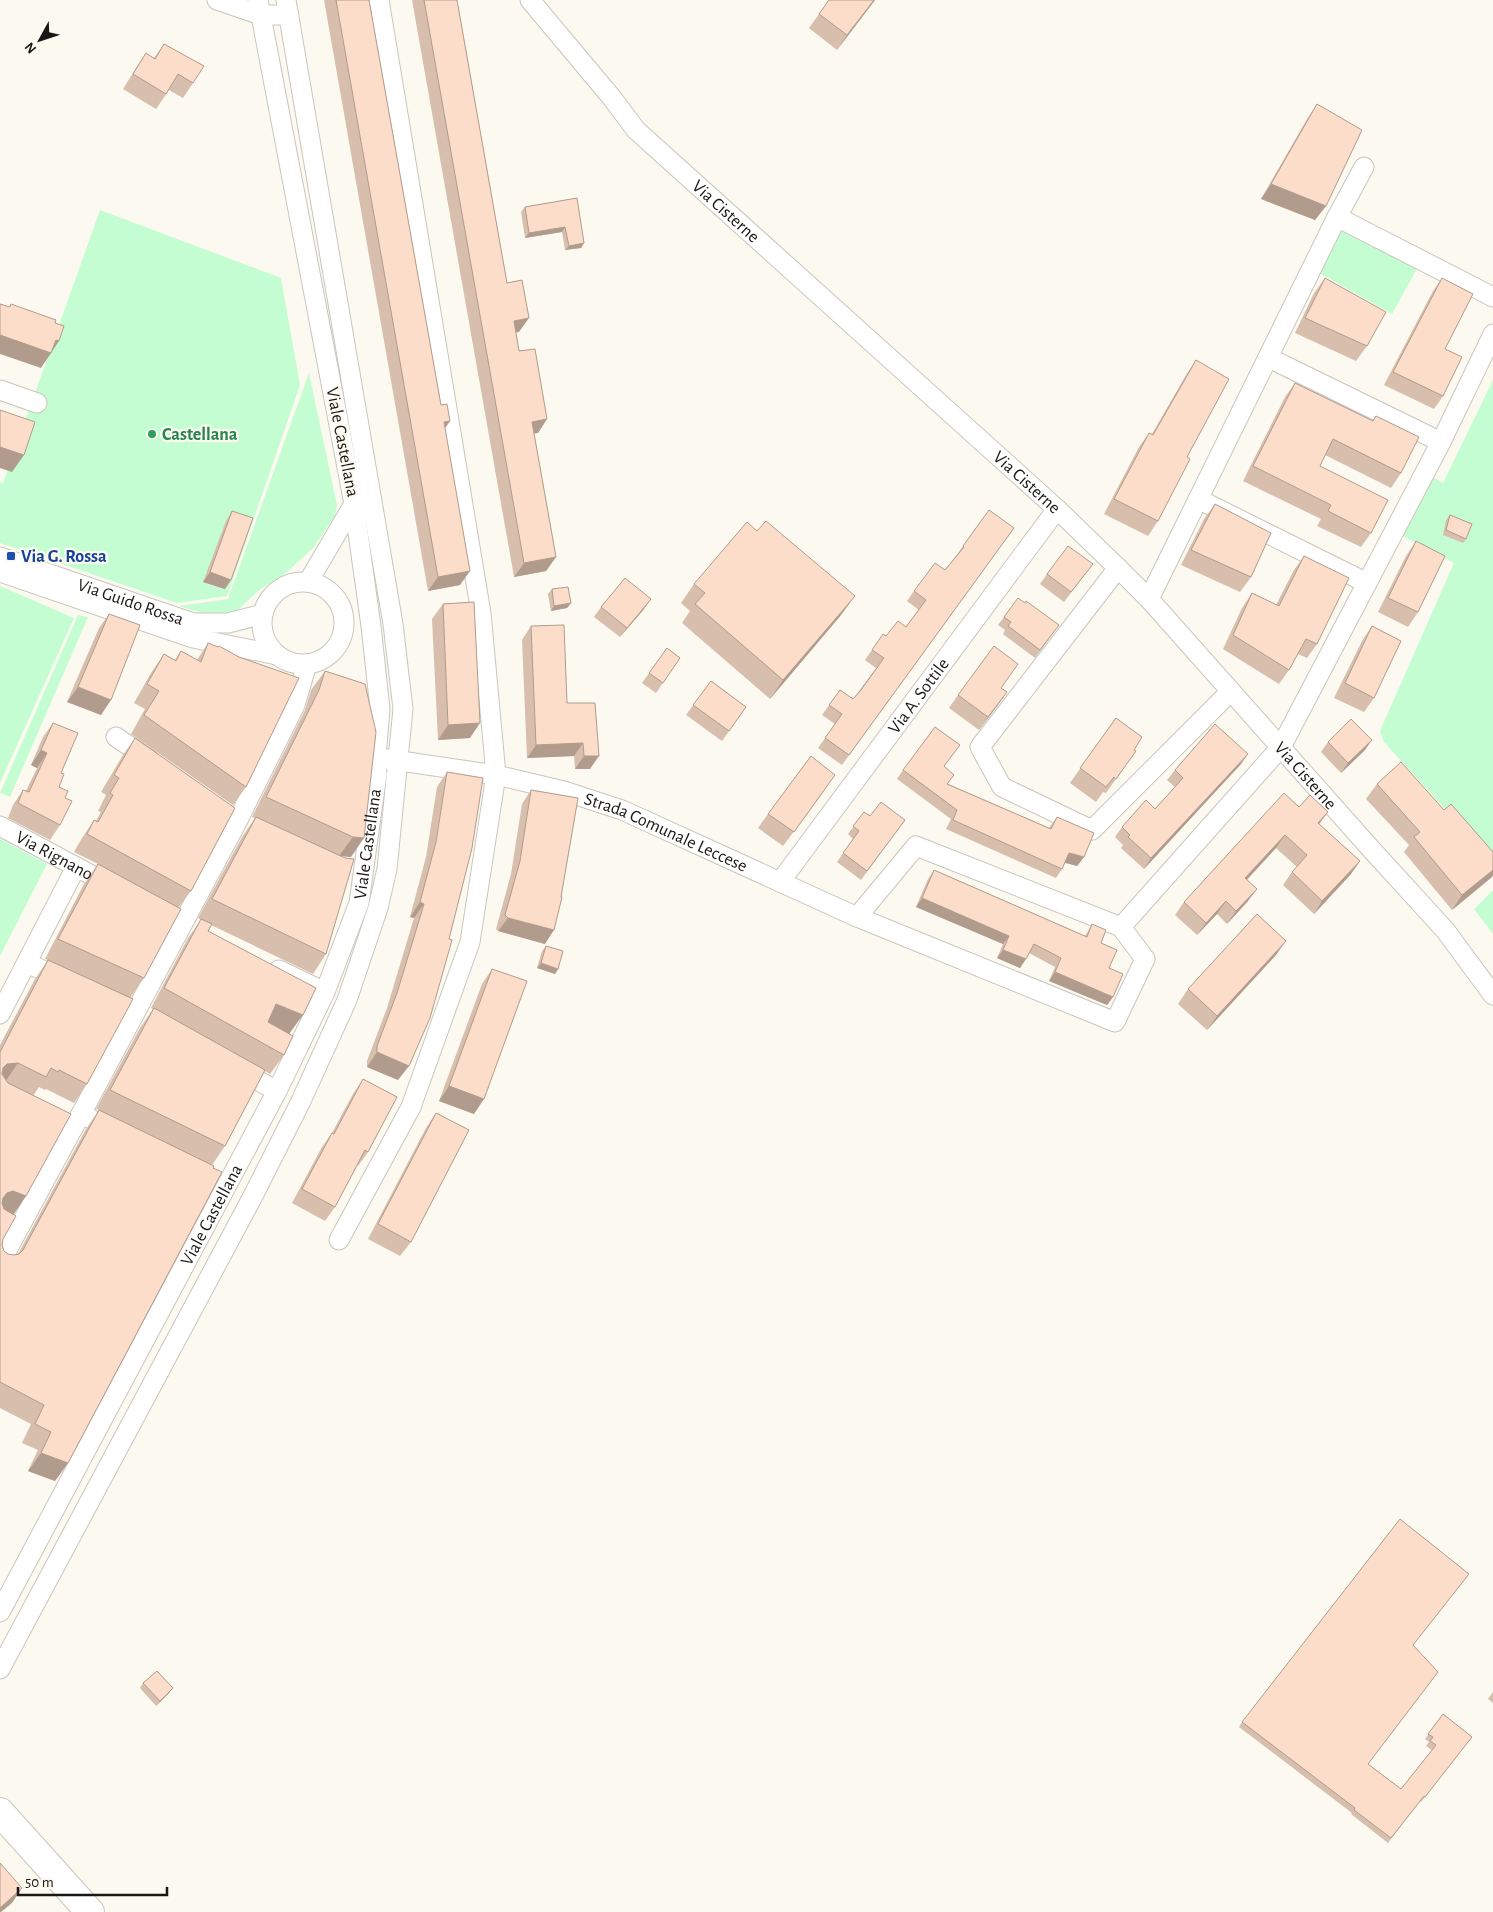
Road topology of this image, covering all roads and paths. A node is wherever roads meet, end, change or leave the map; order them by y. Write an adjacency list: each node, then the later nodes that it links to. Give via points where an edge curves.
1 (217, 0): 5 (street)
2 (378, 0): 37 (street, via 481,614)
3 (530, 0): 16 (street, Via Cisterne, via 636,130)
4 (287, 7): 5 (street); 25 (street)
5 (259, 8): 15 (street, Viale Castellana)
6 (1364, 167): 7 (street)
7 (1337, 217): 8 (street); 10 (street)
8 (1493, 297)
9 (1493, 334): 13 (street)
10 (1269, 358): 13 (street); 14 (street)
11 (0, 390): 12 (street)
12 (38, 403)
13 (1441, 442): 21 (street)
14 (1198, 499): 21 (street); 22 (street)
15 (354, 504): 20 (street); 26 (street, Viale Castellana)
16 (1057, 509): 18 (street, Via Cisterne); 44 (street, Via A. Sottile)
17 (0, 557): 23 (street, Via Guido Rossa, via 193,623 228,623)
18 (1118, 568): 22 (street, Via Cisterne); 29 (street, via 980,746 1002,787 1092,830)
19 (0, 572): 27 (street, via 194,638)
20 (308, 582): 23 (street, via 284,586 267,602); 24 (street, via 332,594)
21 (1368, 583): 33 (street)
22 (1149, 599): 29 (street, Via Cisterne)
23 (263, 614): 27 (street, via 264,636)
24 (344, 620): 26 (street); 28 (street, via 336,647)
25 (393, 624): 26 (street); 35 (street, via 403,709)
26 (371, 626): 31 (street, Viale Castellana)
27 (277, 655): 28 (street)
28 (316, 667): 38 (street)
29 (1231, 692): 33 (street, Via Cisterne)
30 (357, 694): 31 (street)
31 (380, 709): 34 (street, Viale Castellana)
32 (116, 737): 36 (street)
33 (1281, 747): 48 (street); 55 (street, Via Cisterne, via 1445,930)
34 (376, 758): 35 (street, Strada Comunale Leccese); 43 (street, Viale Castellana, via 377,774)
35 (398, 760): 37 (street, Strada Comunale Leccese); 72 (street, via 387,869 378,908 346,1000 301,1101 253,1196)
36 (163, 769)
37 (496, 775): 44 (street, Strada Comunale Leccese, via 564,791 622,810); 69 (street, via 470,942 411,1106)
38 (230, 816): 40 (street); 47 (street)
39 (0, 826): 41 (street, Via Rignano)
40 (255, 830)
41 (76, 866): 45 (street, Via Rignano); 51 (street)
42 (346, 868): 43 (street)
43 (364, 870): 54 (street, Viale Castellana, via 359,903)
44 (780, 882): 46 (street, Strada Comunale Leccese)
45 (125, 893)
46 (857, 917): 48 (street, via 916,846); 48 (street, Strada Comunale Leccese, via 1115,1022 1145,959)
47 (174, 919): 49 (street); 57 (street)
48 (1122, 927)
49 (200, 932)
50 (263, 962): 54 (street)
51 (27, 963): 52 (street); 53 (street)
52 (8, 979): 58 (street)
53 (81, 987)
54 (325, 992): 62 (street, Viale Castellana)
55 (1493, 995)
56 (117, 1004): 57 (street)
57 (135, 1012): 59 (street); 63 (street)
58 (0, 1014)
59 (152, 1021)
60 (219, 1059): 62 (street)
61 (0, 1092): 63 (street)
62 (277, 1092): 66 (street, Viale Castellana)
63 (77, 1121): 64 (street); 68 (street)
64 (107, 1126)
65 (210, 1177): 66 (street)
66 (227, 1185): 71 (street, Viale Castellana)
67 (0, 1221): 68 (street)
68 (18, 1230): 70 (street)
69 (339, 1240)
70 (0, 1263)
71 (0, 1612)
72 (0, 1669)
73 (0, 1812): 74 (main road)
74 (90, 1912)

